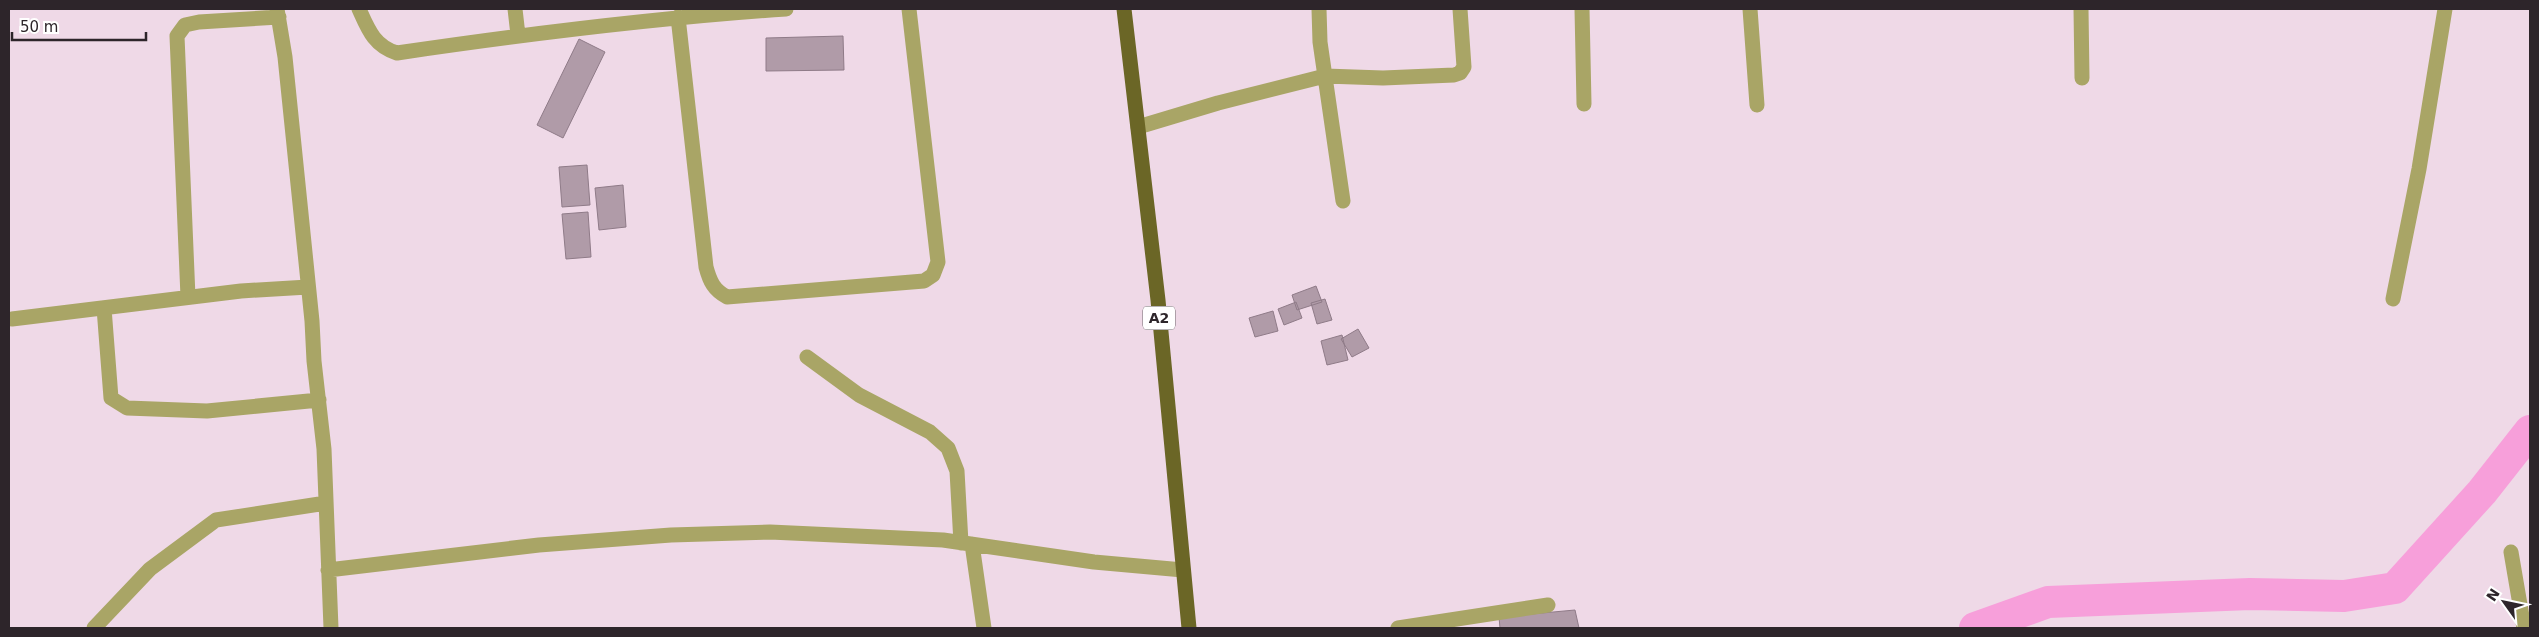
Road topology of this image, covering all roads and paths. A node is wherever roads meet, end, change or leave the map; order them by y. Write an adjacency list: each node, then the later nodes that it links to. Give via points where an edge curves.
1 (359, 9): 15 (street, via 373,39 384,50 397,53)
2 (515, 9): 15 (street)
3 (786, 9): 14 (street)
4 (910, 9): 14 (street, via 938,262 934,275 924,281 727,296 717,291 706,267)
5 (1124, 9): 20 (highway, A2)
6 (1319, 9): 16 (street)
7 (1460, 9): 16 (street, via 1464,67 1460,73 1383,78)
8 (1582, 9): 18 (street)
9 (1750, 9): 19 (street)
10 (2081, 9): 17 (street)
11 (2445, 9): 24 (street, via 2419,169)
12 (278, 13): 22 (street); 23 (street, via 185,25 178,36)
13 (626, 16): 14 (street); 15 (street)
14 (678, 17)
15 (518, 35)
16 (1325, 76): 20 (street, via 1226,100); 21 (street)
17 (2082, 78)
18 (1584, 104)
19 (1757, 105)
20 (1138, 127): 33 (highway, A2)
21 (1342, 202)
22 (308, 287): 23 (street); 28 (street)
23 (188, 297): 25 (street)
24 (2393, 300)
25 (104, 308): 26 (street); 28 (street, via 111,398 119,405 207,411)
26 (12, 319)
27 (807, 357): 30 (street, via 859,395 930,432 948,448 956,472)
28 (319, 400): 29 (street)
29 (326, 504): 32 (street); 35 (street, via 216,520 150,569)
30 (966, 543): 32 (street, via 770,532 671,535 538,544); 33 (street, via 1094,562); 37 (street)
31 (2511, 552): 40 (street)
32 (328, 570): 36 (street)
33 (1183, 570): 38 (highway, A2)
34 (1548, 605): 39 (street)
35 (94, 628)
36 (331, 628)
37 (984, 628)
38 (1189, 628)
39 (1398, 628)
40 (2524, 628)

